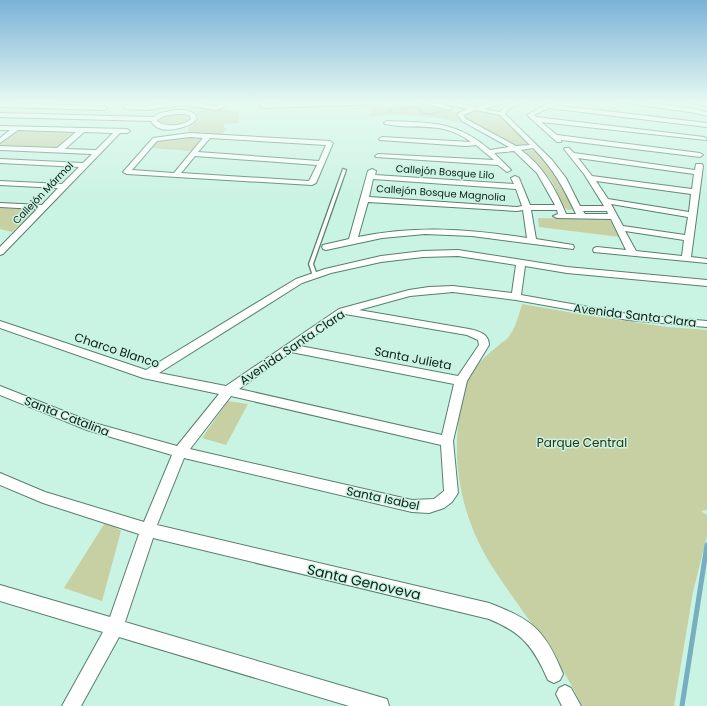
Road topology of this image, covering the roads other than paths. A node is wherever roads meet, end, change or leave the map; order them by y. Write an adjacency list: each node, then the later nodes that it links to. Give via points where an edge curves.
1 (76, 135): 21 (street)
2 (114, 135): 22 (street, Callejón Mármol)
3 (186, 135): 12 (street); 13 (street)
4 (401, 135): 14 (street)
5 (463, 135): 17 (street)
6 (492, 135): 15 (street)
7 (529, 135): 18 (street)
8 (553, 135): 16 (street)
9 (559, 135): 25 (street)
10 (608, 135): 25 (street)
11 (705, 135): 25 (street)
12 (208, 136): 24 (street); 27 (street, via 330,143)
13 (173, 137): 32 (street, via 156,139 127,172)
14 (382, 139): 17 (street); 28 (street)
15 (505, 142): 17 (street); 20 (street)
16 (561, 143)
17 (480, 145): 23 (street)
18 (535, 146): 20 (street); 44 (street, via 562,178)
19 (0, 148): 21 (street)
20 (514, 148): 23 (street); 43 (street, via 543,177)
21 (59, 150): 22 (street)
22 (97, 152): 29 (street, Callejón Mármol)
23 (489, 152): 28 (street)
24 (193, 154): 27 (street); 32 (street)
25 (701, 155): 34 (street, via 570,152); 38 (street)
26 (0, 161): 29 (street)
27 (321, 163): 32 (street, via 312,183)
28 (501, 163): 31 (street)
29 (85, 165): 36 (street, Callejón Mármol)
30 (344, 170): 65 (lane, via 311,264)
31 (507, 170)
32 (176, 175)
33 (515, 178): 37 (street)
34 (591, 178): 38 (street); 40 (street)
35 (0, 183): 36 (street)
36 (64, 186): 42 (street, Callejón Mármol)
37 (518, 187): 39 (street, Callejón Bosque Lilo, via 371,173); 46 (street)
38 (694, 192): 47 (street)
39 (364, 199): 46 (street, Callejón Bosque Magnolia); 55 (street)
40 (606, 201): 45 (street); 47 (street)
41 (0, 205): 42 (street)
42 (43, 207): 54 (street, Callejón Mármol)
43 (560, 208): 46 (street); 48 (street)
44 (577, 208): 45 (street); 49 (street)
45 (610, 209): 50 (street)
46 (528, 210): 48 (street); 56 (street)
47 (692, 215): 53 (street)
48 (563, 216): 49 (street)
49 (582, 217): 50 (street)
50 (615, 217): 51 (street)
51 (620, 228): 53 (street); 61 (street)
52 (0, 237): 54 (street)
53 (689, 238): 62 (street)
54 (11, 240): 60 (street, Callejón Mármol)
55 (352, 241): 56 (street, via 438,231); 57 (street)
56 (532, 241): 58 (street)
57 (326, 247)
58 (570, 247)
59 (597, 250): 61 (street)
60 (0, 252)
61 (632, 253): 62 (street)
62 (686, 259): 63 (street)
63 (706, 261)
64 (521, 262): 65 (street, via 458,253 423,254 381,259); 66 (street, via 567,270); 67 (street)
65 (315, 275): 72 (street, via 299,281)
66 (707, 283)
67 (516, 297): 68 (street, Avenida Santa Clara, via 467,289 429,290 399,295); 70 (street, Avenida Santa Clara, via 628,317)
68 (343, 311): 71 (street, Avenida Santa Clara); 73 (street, Santa Julieta, via 480,336 484,345)
69 (0, 324): 72 (street, Charco Blanco)
70 (707, 324)
71 (289, 348): 73 (street, Santa Julieta); 75 (street, Avenida Santa Clara)
72 (147, 375): 75 (street, Charco Blanco)
73 (461, 381): 76 (street)
74 (0, 390): 77 (street, Santa Catalina, via 91,427)
75 (228, 391): 76 (street); 77 (street, Avenida Santa Clara)
76 (447, 441): 77 (street, Santa Isabel, via 451,494 440,504 423,508)
77 (180, 452): 79 (street, Avenida Santa Clara)
78 (0, 479): 79 (street, via 43,497)
79 (148, 530): 81 (street, Avenida Santa Clara); 82 (street, Santa Genoveva, via 489,611 520,626 542,647)
80 (0, 593): 81 (street)
81 (115, 627): 83 (street, Avenida Santa Clara); 84 (street)
82 (554, 674)
83 (71, 706)
84 (380, 706)

